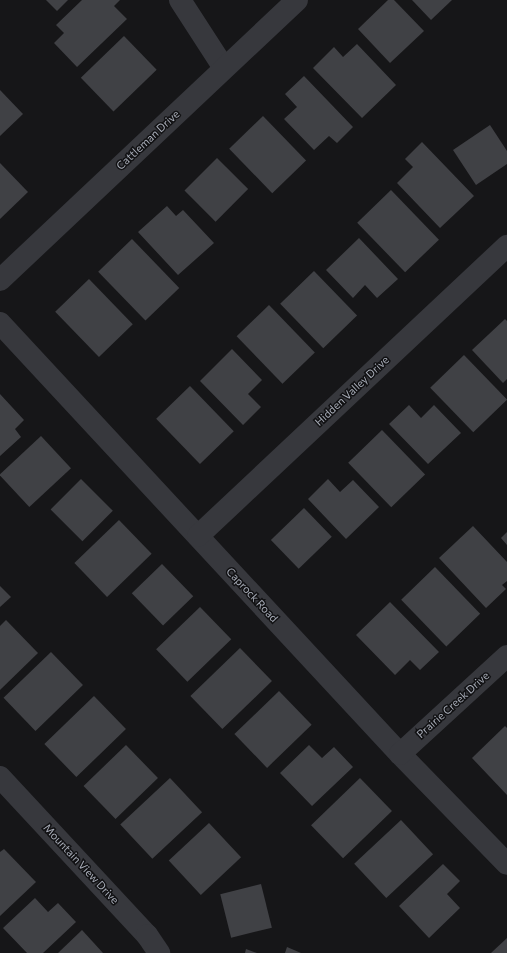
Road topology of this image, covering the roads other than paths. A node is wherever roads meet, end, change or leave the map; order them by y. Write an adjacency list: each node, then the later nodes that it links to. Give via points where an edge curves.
1 (180, 0): 3 (street)
2 (297, 0): 3 (street, Cattleman Drive)
3 (224, 68): 5 (street, Cattleman Drive)
4 (507, 246): 7 (street, Hidden Valley Drive)
5 (0, 280)
6 (0, 323): 7 (street, Caprock Road)
7 (198, 536): 9 (street, Caprock Road)
8 (507, 656): 9 (street, Prairie Creek Drive)
9 (400, 754): 11 (street, Caprock Road)
10 (0, 777): 12 (street, Mountain View Drive, via 147,934)
11 (507, 864)
12 (159, 953)

